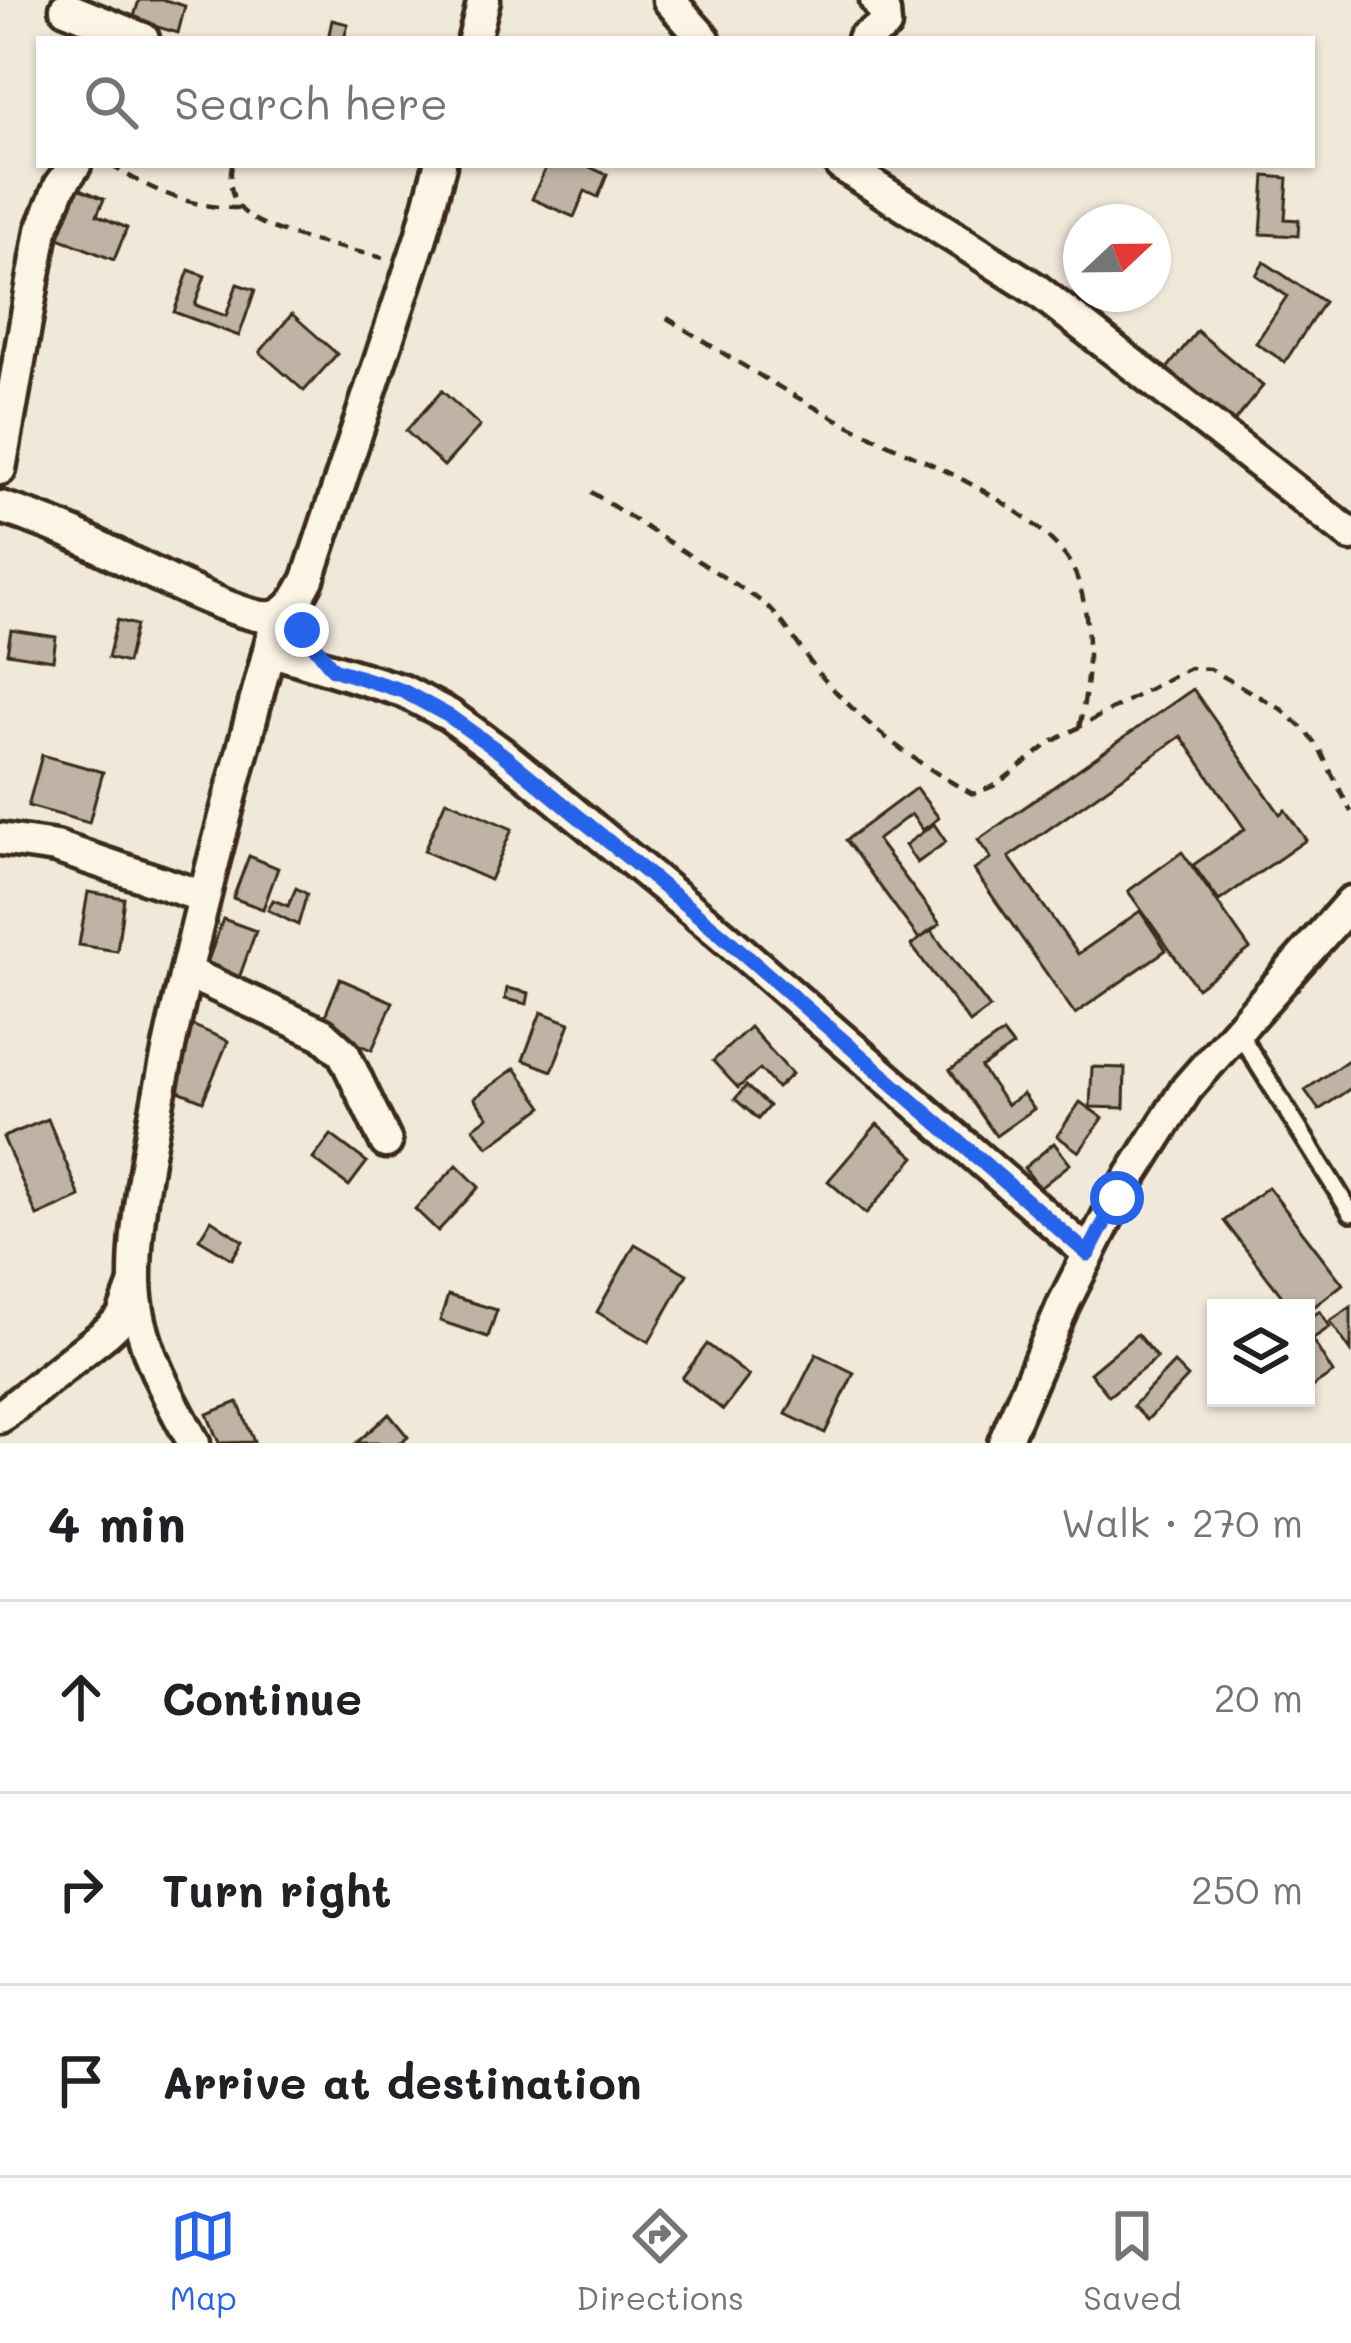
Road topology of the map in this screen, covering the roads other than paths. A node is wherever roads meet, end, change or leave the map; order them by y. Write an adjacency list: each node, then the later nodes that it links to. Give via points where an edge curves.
1 (484, 0): 6 (street)
2 (876, 0): 8 (street, via 885,25)
3 (682, 4): 7 (street)
4 (67, 16): 5 (street)
5 (133, 36)
6 (475, 36)
7 (702, 36)
8 (868, 36)
9 (73, 168): 12 (street, via 42,230)
10 (439, 168): 15 (street, via 308,579)
11 (846, 168): 14 (street, via 1037,290)
12 (0, 469)
13 (0, 507): 15 (street, via 262,618)
14 (1351, 535)
15 (287, 609): 16 (street); 17 (street)
16 (269, 650): 17 (street); 19 (street)
17 (333, 669): 25 (street, via 403,691 501,753)
18 (0, 839): 19 (street, via 56,847)
19 (204, 896): 21 (street)
20 (1351, 902): 22 (street)
21 (186, 972): 23 (street, via 334,1043); 26 (street, via 154,1121)
22 (1237, 1030): 24 (lane); 25 (street, via 1187,1088)
23 (386, 1142)
24 (1351, 1213)
25 (1088, 1254): 29 (street)
26 (135, 1282): 27 (street, via 122,1318); 28 (street, via 154,1360)
27 (0, 1417)
28 (194, 1443)
29 (1004, 1443)

